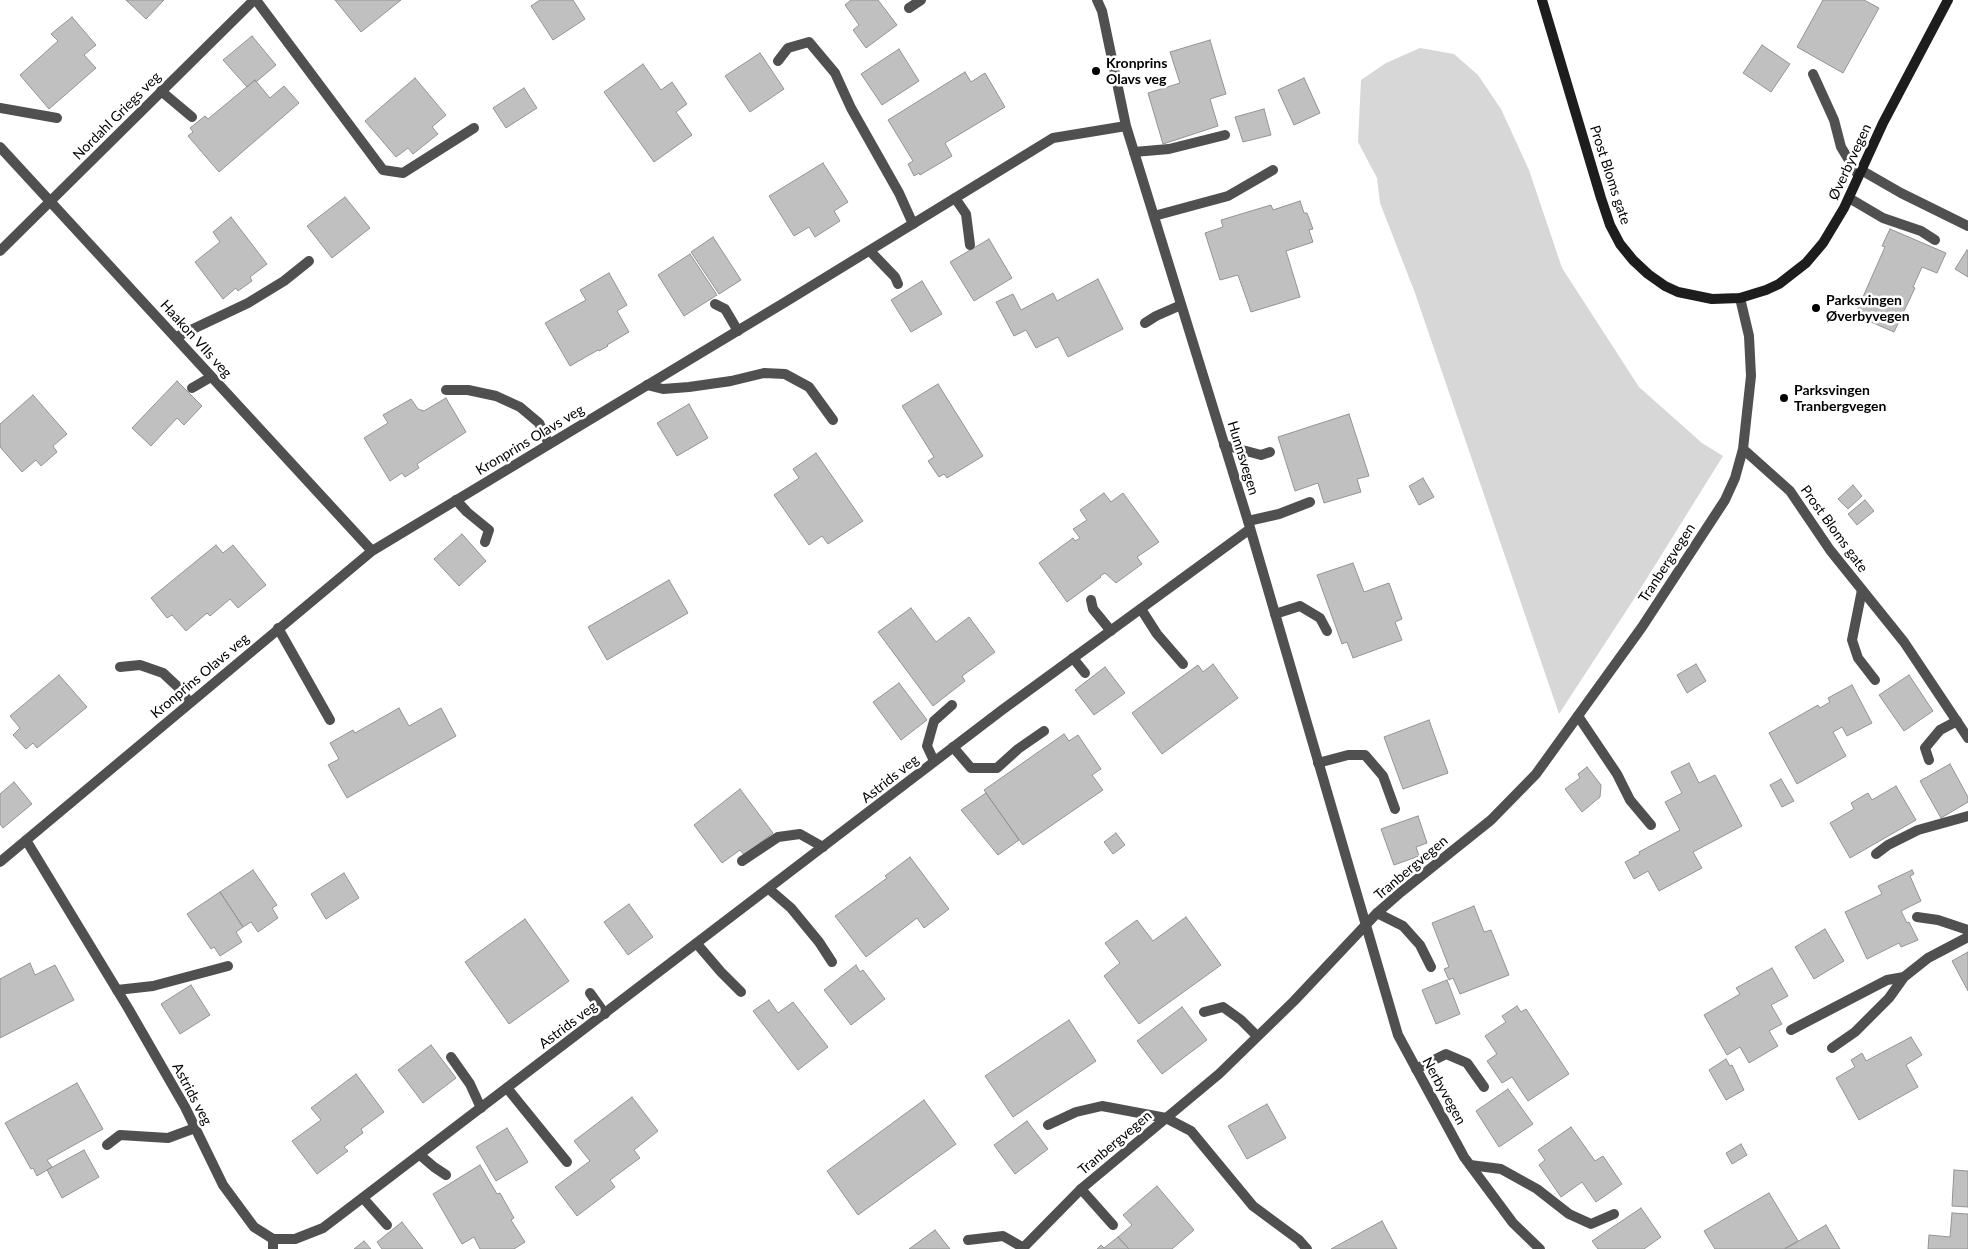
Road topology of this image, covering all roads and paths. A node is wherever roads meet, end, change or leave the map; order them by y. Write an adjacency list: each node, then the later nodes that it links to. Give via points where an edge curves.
1 (255, 0): 9 (street, Nordahl Griegs veg); 14 (street, via 383,170 404,172)
2 (922, 0): 6 (street)
3 (1097, 0): 13 (street, Hunnsvegen)
4 (1542, 0): 32 (main road, Prost Bloms gate, via 1601,198 1620,244 1638,265 1666,286 1698,297)
5 (1948, 0): 19 (main road, Øverbyvegen)
6 (909, 8)
7 (778, 61): 24 (street, via 788,48 809,42 835,73)
8 (1813, 74): 19 (street, via 1834,120 1841,147)
9 (161, 92): 11 (street); 22 (street, Nordahl Griegs veg)
10 (0, 108): 12 (street)
11 (192, 117)
12 (57, 118)
13 (1126, 126): 17 (street, Hunnsvegen); 20 (street, Kronprins Olavs veg, via 1053,138)
14 (474, 128)
15 (1225, 135): 17 (street, via 1169,149)
16 (0, 147): 22 (street, Haakon VIIs veg)
17 (1134, 152): 23 (street, Hunnsvegen)
18 (1273, 170): 23 (street, via 1228,196)
19 (1860, 173): 21 (main road, Øverbyvegen); 25 (street)
20 (955, 198): 24 (street, Kronprins Olavs veg); 27 (street, via 966,214)
21 (1849, 198): 26 (street, via 1883,218 1921,231); 32 (main road, Øverbyvegen, via 1823,243 1796,273 1766,290)
22 (50, 201): 28 (street, Nordahl Griegs veg); 37 (street, Haakon VIIs veg)
23 (1154, 216): 34 (street, Hunnsvegen)
24 (913, 224): 29 (street, Kronprins Olavs veg)
25 (1968, 226)
26 (1935, 240)
27 (970, 245)
28 (0, 251)
29 (870, 251): 31 (street); 36 (street, Kronprins Olavs veg)
30 (309, 261): 37 (street, via 284,282 248,303)
31 (898, 284)
32 (1740, 298): 45 (street, via 1749,336 1751,376)
33 (715, 304): 36 (street, via 725,309)
34 (1182, 305): 35 (street); 44 (street, Hunnsvegen)
35 (1145, 323)
36 (738, 331): 39 (street, Kronprins Olavs veg)
37 (176, 337): 38 (street, Haakon VIIs veg)
38 (211, 377): 40 (street); 51 (street, Haakon VIIs veg)
39 (647, 385): 42 (street, via 663,389 688,388 764,372 785,374 809,387); 43 (street, Kronprins Olavs veg)
40 (192, 388)
41 (446, 390): 43 (street, via 468,390 496,396 520,407 539,423)
42 (833, 420)
43 (549, 444): 47 (street, Kronprins Olavs veg)
44 (1224, 445): 46 (street, via 1261,455); 49 (street, Hunnsvegen)
45 (1743, 449): 52 (street, Prost Bloms gate, via 1790,491); 66 (street, Tranbergvegen, via 1725,500 1642,627)
46 (1270, 452)
47 (456, 500): 50 (street, via 489,530); 51 (street, Kronprins Olavs veg)
48 (1310, 502): 49 (street)
49 (1249, 525): 54 (street, Astrids veg); 55 (street, Hunnsvegen)
50 (485, 542)
51 (372, 551): 56 (street, Kronprins Olavs veg)
52 (1862, 590): 63 (street, via 1852,640 1858,658); 68 (street, Prost Bloms gate, via 1904,642)
53 (1090, 600): 57 (street, via 1093,609)
54 (1141, 608): 57 (street, Astrids veg); 60 (street, via 1157,634)
55 (1275, 614): 58 (street, via 1300,606 1320,618); 74 (street, Hunnsvegen)
56 (278, 628): 64 (street, Kronprins Olavs veg); 67 (street)
57 (1111, 631): 59 (street, Astrids veg)
58 (1327, 631)
59 (1073, 658): 62 (street); 71 (street, Astrids veg)
60 (1183, 664)
61 (120, 667): 64 (street, via 140,665 163,673)
62 (1085, 673)
63 (1875, 680)
64 (189, 702): 78 (street, Kronprins Olavs veg)
65 (952, 705): 73 (street, via 934,721 927,746)
66 (1578, 716): 77 (street, via 1617,774 1630,800); 84 (street, Tranbergvegen, via 1536,774 1491,820)
67 (330, 720)
68 (1956, 721): 70 (street, Prost Bloms gate); 72 (street, via 1940,730 1925,748)
69 (1044, 731): 71 (street, via 997,768 971,768)
70 (1968, 738)
71 (953, 747): 73 (street, Astrids veg)
72 (1929, 760)
73 (934, 762): 79 (street, Astrids veg)
74 (1318, 763): 75 (street, via 1348,755 1365,756 1383,776); 86 (street, Hunnsvegen)
75 (1395, 809)
76 (1968, 816): 80 (street, via 1918,830)
77 (1651, 825)
78 (26, 840): 82 (street, Kronprins Olavs veg); 94 (street, Astrids veg)
79 (823, 847): 81 (street, via 800,834 778,837); 83 (street, Astrids veg)
80 (1876, 854)
81 (742, 861)
82 (0, 862)
83 (769, 889): 89 (street, Astrids veg); 90 (street, via 791,908)
84 (1378, 913): 86 (street, Tranbergvegen); 92 (street, via 1403,926 1420,944)
85 (1917, 917): 87 (street)
86 (1365, 925): 100 (street, Tranbergvegen); 103 (street, Nerbyvegen, via 1398,1035)
87 (1968, 930)
88 (1968, 937): 93 (street, via 1928,958)
89 (697, 944): 95 (street); 98 (street, Astrids veg)
90 (832, 962)
91 (228, 966): 94 (street, via 153,986)
92 (1431, 966)
93 (1904, 977): 99 (street, via 1887,980); 101 (street, via 1889,998 1855,1032)
94 (117, 990): 109 (street, Astrids veg)
95 (741, 992)
96 (590, 993): 98 (street)
97 (1204, 1012): 100 (street, via 1223,1007)
98 (605, 1014): 105 (street, Astrids veg)
99 (1792, 1030)
100 (1258, 1036): 107 (street, Tranbergvegen)
101 (1832, 1048)
102 (451, 1057): 106 (street, via 470,1084)
103 (1416, 1069): 104 (street, via 1446,1054 1467,1063); 113 (street, Nerbyvegen)
104 (1484, 1087)
105 (507, 1088): 106 (street, Astrids veg); 112 (street)
106 (481, 1108): 111 (street, Astrids veg)
107 (1166, 1118): 108 (street, via 1102,1106 1076,1112); 115 (street, Tranbergvegen); 123 (street, via 1192,1131 1253,1206)
108 (1048, 1126)
109 (195, 1128): 110 (street, via 168,1138 120,1135); 121 (street, Astrids veg, via 223,1185 254,1227)
110 (107, 1145)
111 (420, 1155): 114 (street); 116 (street, Astrids veg)
112 (567, 1162)
113 (1470, 1165): 117 (street, via 1501,1168 1570,1214 1591,1224); 124 (street, Nerbyvegen, via 1513,1222)
114 (446, 1175)
115 (1081, 1190): 119 (street); 122 (street, Tranbergvegen)
116 (363, 1198): 118 (street); 121 (street, Astrids veg, via 323,1228)
117 (1614, 1214)
118 (387, 1225)
119 (1113, 1225)
120 (968, 1240): 122 (street, via 1003,1236)
121 (273, 1244)
122 (1023, 1248)
123 (1308, 1249)
124 (1540, 1249)

